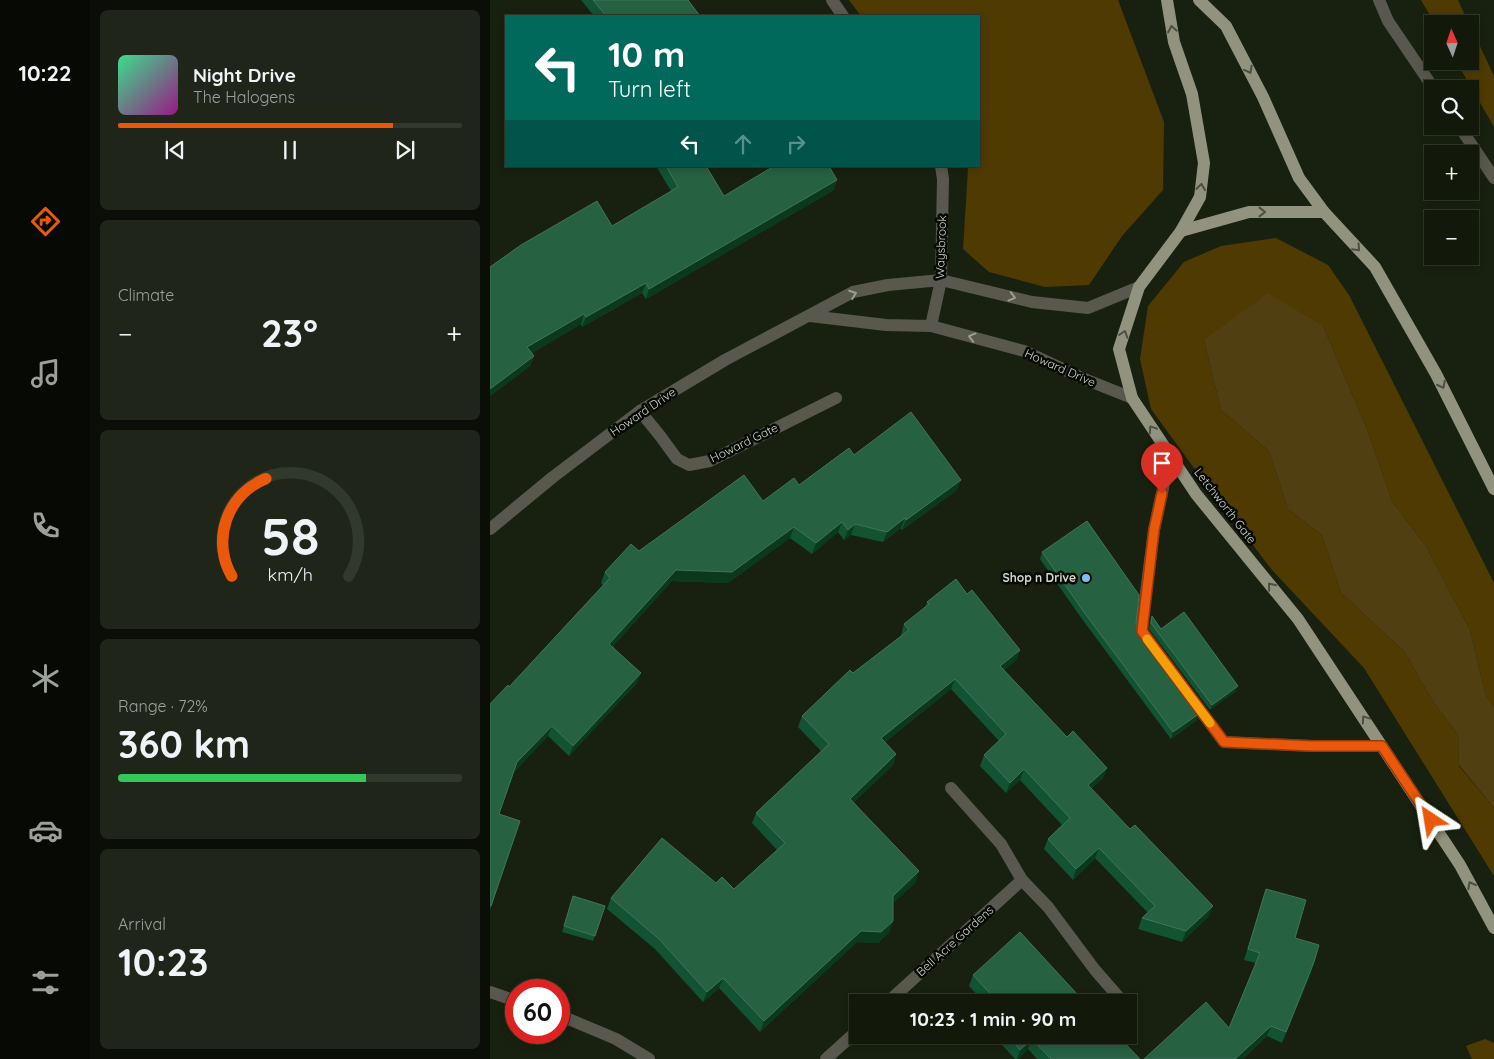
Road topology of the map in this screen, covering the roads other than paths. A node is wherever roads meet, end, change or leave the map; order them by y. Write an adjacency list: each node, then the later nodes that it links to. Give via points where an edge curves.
1 (832, 0): 5 (street)
2 (1167, 0): 11 (main road, Letchworth Gate, one-way to 2, via 1200,197 1204,163 1192,94 1174,42)
3 (1199, 0): 10 (main road, one-way to 10, via 1226,26 1263,97 1299,178)
4 (1379, 0): 6 (street, via 1388,21)
5 (842, 15)
6 (1428, 80)
7 (1465, 135): 9 (street)
8 (941, 167): 12 (street, Waysbrook)
9 (1494, 178)
10 (1324, 212): 11 (main road, one-way to 10, via 1249,212); 20 (main road, one-way to 20, via 1375,267 1436,374)
11 (1181, 231): 13 (main road, Letchworth Gate)
12 (941, 280): 13 (street, Howard Drive, one-way to 13, via 1032,302 1088,308); 14 (street, Howard Drive, one-way to 12, via 853,292); 15 (street, Waysbrook)
13 (1140, 287): 17 (main road, Letchworth Gate, one-way to 13, via 1119,349)
14 (810, 316): 15 (street, Howard Drive, via 886,325); 18 (street, Howard Drive, via 725,360)
15 (931, 326): 17 (street, Howard Drive, one-way to 15, via 1024,351)
16 (836, 398): 18 (street, Howard Gate, via 710,461 689,465 677,460)
17 (1132, 398): 19 (main road, Letchworth Gate, one-way to 17)
18 (640, 411): 21 (street, Howard Drive)
19 (1170, 456): 22 (main road, Letchworth Gate, one-way to 19, via 1298,619 1196,494); 22 (street, via 1154,530 1142,631 1224,742)
20 (1494, 489)
21 (490, 530)
22 (1382, 746): 25 (main road, Letchworth Gate, one-way to 22, via 1460,865)
23 (951, 788): 24 (street, via 1001,844)
24 (1022, 880): 27 (street, Bell Acre Gardens); 28 (street, via 1048,907)
25 (1494, 928)
26 (490, 992): 29 (street)
27 (897, 994)
28 (1116, 994)
29 (505, 997)
30 (570, 1020): 32 (street)
31 (849, 1038): 33 (street)
32 (649, 1059)
33 (826, 1059)

